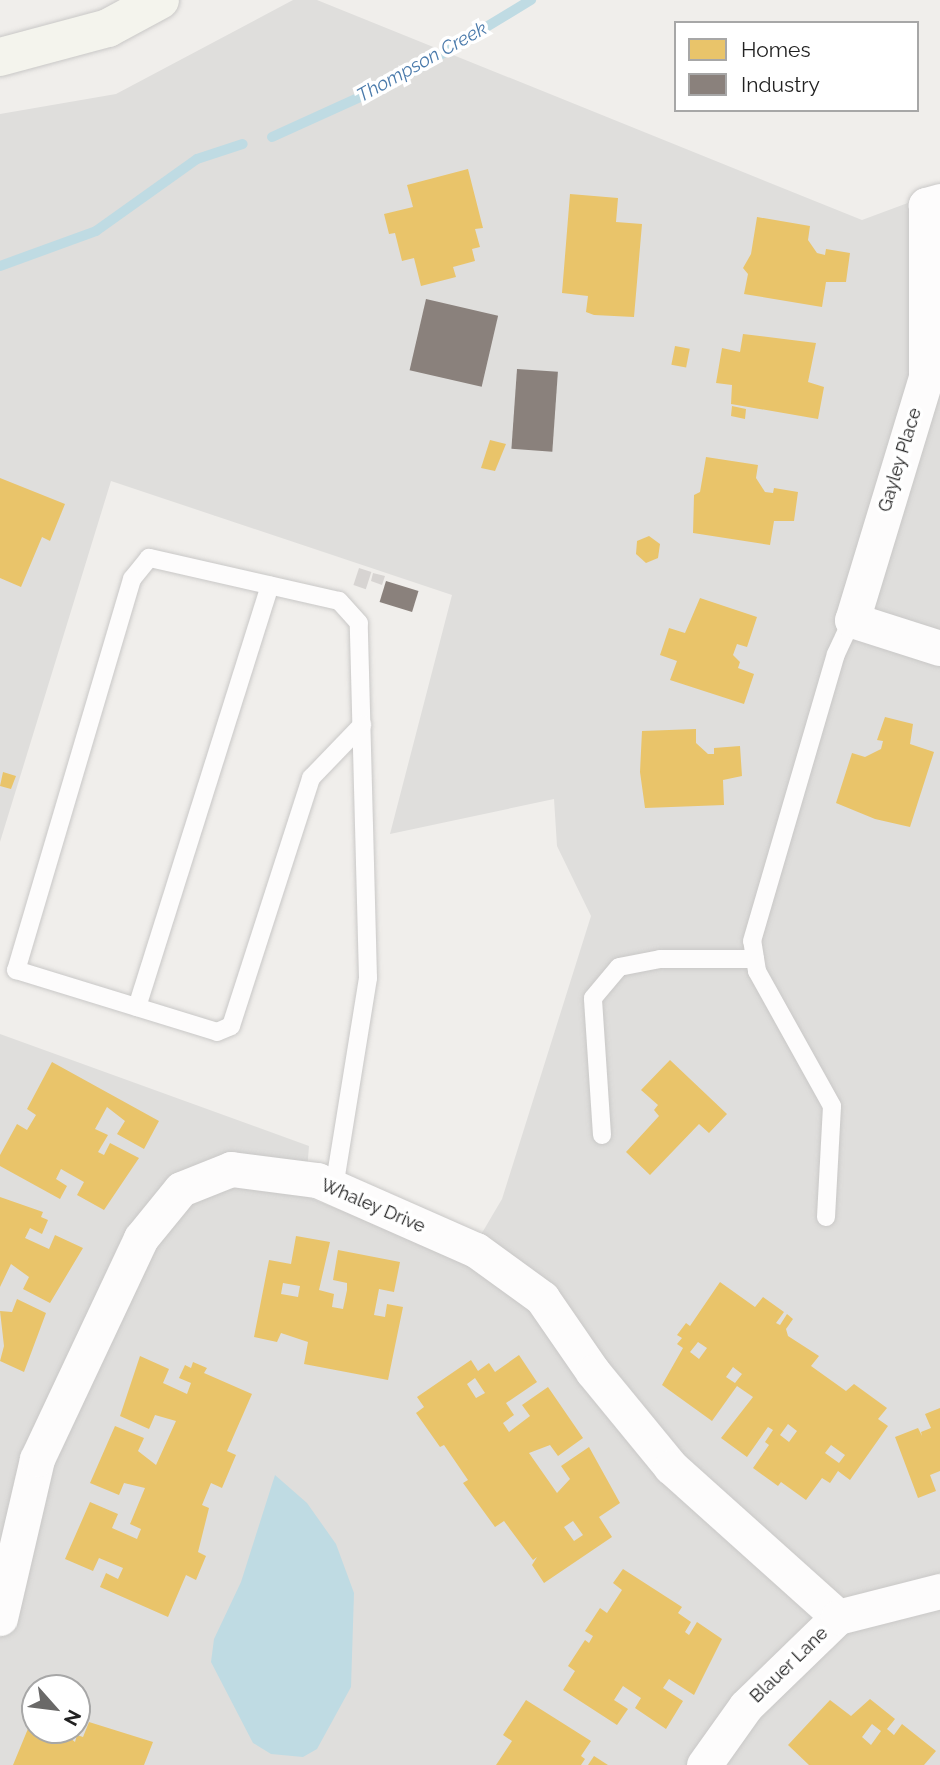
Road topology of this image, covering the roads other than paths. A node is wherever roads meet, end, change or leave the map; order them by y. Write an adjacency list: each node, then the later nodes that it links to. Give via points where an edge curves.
1 (160, 0): 2 (street, via 108,28)
2 (0, 57)
3 (933, 203): 5 (street, Gayley Place, via 926,377)
4 (270, 585): 7 (lane, via 340,601 359,622); 9 (lane); 9 (lane, via 149,558 132,579 16,970)
5 (852, 620): 6 (street); 8 (lane, via 836,654 767,887 752,941)
6 (940, 648)
7 (362, 725): 9 (lane, via 311,778 231,1026 217,1032); 11 (lane, via 368,978)
8 (755, 959): 10 (lane, via 660,959 619,967 593,998); 12 (lane, via 771,998 832,1106)
9 (137, 1007)
10 (601, 1135)
11 (334, 1188): 14 (street, Whaley Drive, via 476,1250 542,1298 593,1372 671,1466); 15 (street, Whaley Drive, via 317,1180 231,1169 181,1189 141,1238 37,1459)
12 (826, 1217)
13 (940, 1591): 14 (street, Blauer Lane)
14 (838, 1617): 16 (street, Blauer Lane, via 746,1706)
15 (0, 1618)
16 (704, 1765)

